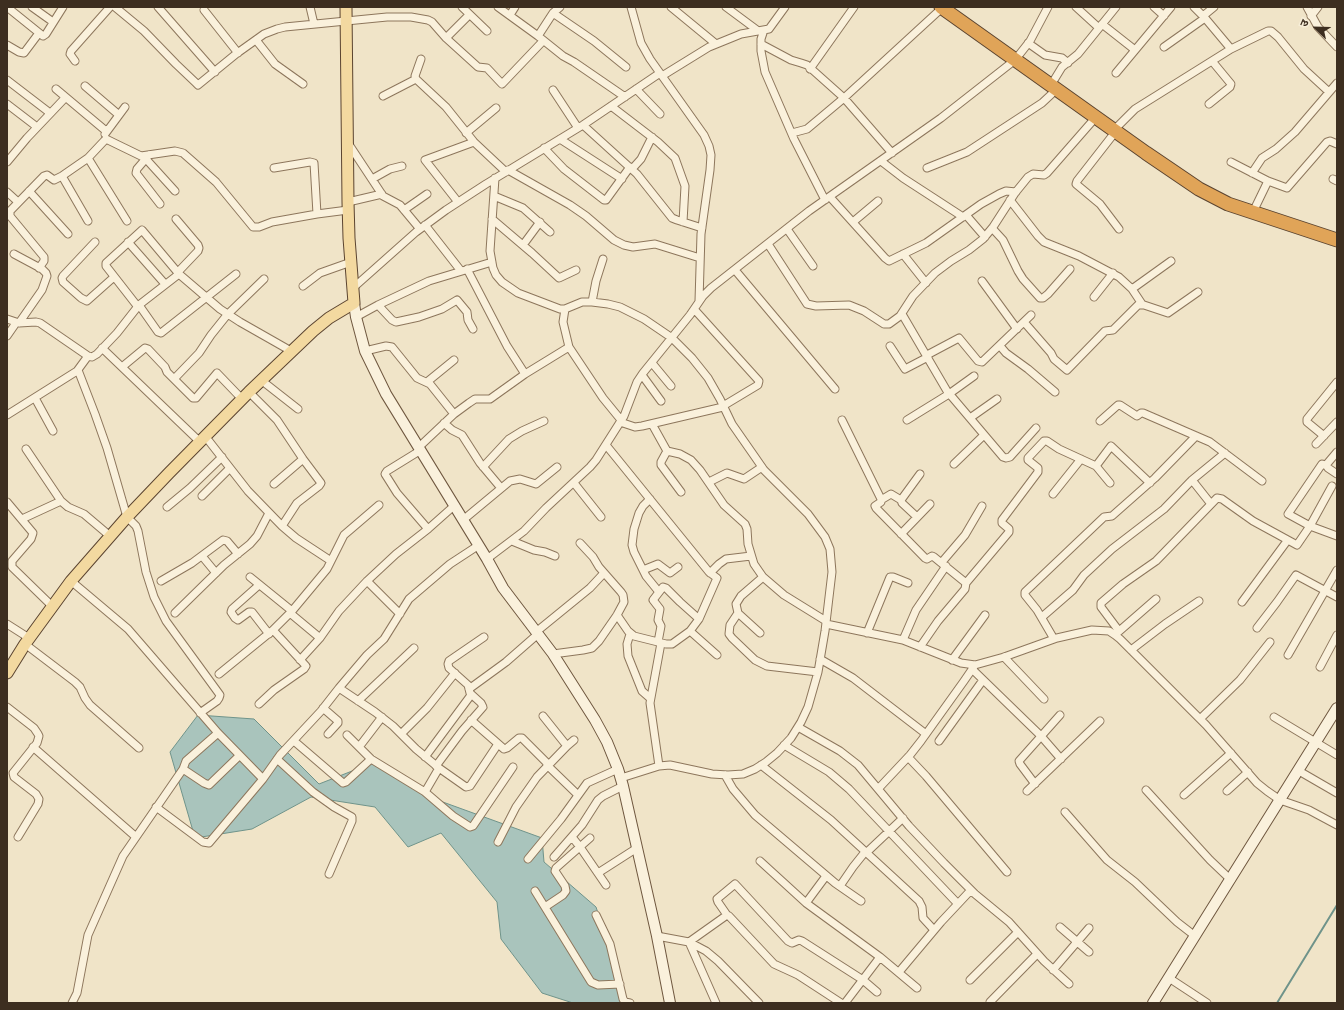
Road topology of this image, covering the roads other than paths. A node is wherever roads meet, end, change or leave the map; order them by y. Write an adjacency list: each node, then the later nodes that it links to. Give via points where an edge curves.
1 (7, 7): 40 (street)
2 (32, 7): 34 (street)
3 (63, 7): 34 (street)
4 (110, 7): 55 (street, via 71,51 70,54)
5 (114, 7): 60 (street, via 148,35 196,83 202,83)
6 (158, 7): 60 (street)
7 (310, 7): 36 (street)
8 (346, 7): 35 (main road)
9 (498, 7): 30 (street)
10 (515, 7): 30 (street)
11 (559, 7): 29 (street)
12 (631, 7): 62 (street, via 641,43)
13 (671, 7): 45 (street)
14 (726, 7): 38 (street)
15 (785, 7): 38 (street, via 770,27)
16 (854, 7): 59 (street)
17 (941, 7): 54 (highway); 76 (street)
18 (1076, 7): 37 (street)
19 (1116, 7): 37 (street)
20 (1154, 7): 31 (street)
21 (1171, 7): 31 (street)
22 (1194, 7): 33 (street)
23 (1214, 7): 33 (street)
24 (1307, 7): 32 (street)
25 (1318, 7): 32 (street)
26 (1045, 9): 44 (street)
27 (204, 10): 52 (street)
28 (467, 10): 39 (street); 41 (street)
29 (553, 13): 42 (street); 58 (street)
30 (510, 15): 42 (street)
31 (1164, 16): 51 (street)
32 (1311, 16): 49 (street)
33 (1204, 17): 48 (street); 50 (street)
34 (54, 22): 40 (street, via 45,35)
35 (346, 22): 36 (street); 41 (street, via 387,17 415,18 432,22); 95 (main road)
36 (314, 24): 43 (street, via 269,31)
37 (1101, 26): 51 (street); 57 (street)
38 (761, 30): 45 (street, via 741,34); 46 (street)
39 (487, 31)
40 (39, 33): 47 (street, via 24,53)
41 (446, 38): 42 (street, via 478,67 486,68 502,84)
42 (540, 38): 74 (street)
43 (256, 40): 52 (street); 65 (street, via 275,64)
44 (1028, 43): 54 (street); 57 (street, via 1045,55 1062,58)
45 (716, 44): 62 (street)
46 (761, 44): 59 (street); 91 (street, via 765,72)
47 (7, 45)
48 (1164, 47)
49 (1337, 47)
50 (1232, 49): 56 (street); 72 (street, via 1271,31 1304,69)
51 (1135, 50): 61 (street)
52 (238, 53): 60 (street)
53 (421, 59): 63 (street)
54 (1015, 60): 68 (highway); 99 (street)
55 (75, 61)
56 (1212, 61): 78 (street, via 1231,84); 89 (street, via 1134,109)
57 (1068, 63): 68 (street, via 1062,67)
58 (626, 67)
59 (810, 69): 76 (street)
60 (215, 72)
61 (1116, 74)
62 (661, 75): 69 (street); 142 (street, via 704,135 709,146 710,170)
63 (416, 79): 73 (street); 90 (street, via 446,106)
64 (7, 80): 82 (street)
65 (303, 84)
66 (1337, 84): 72 (street)
67 (85, 86): 84 (street)
68 (1054, 87): 85 (highway); 108 (street, via 1042,103 967,152)
69 (636, 89): 74 (street); 83 (street)
70 (56, 90): 75 (street)
71 (553, 90): 86 (street)
72 (1330, 92): 110 (street, via 1282,144 1262,158)
73 (383, 96)
74 (625, 97): 79 (street)
75 (65, 98): 82 (street); 88 (street)
76 (844, 98): 91 (street, via 807,129); 99 (street)
77 (7, 104): 87 (street)
78 (1209, 104)
79 (610, 106): 86 (street); 92 (street)
80 (126, 107): 84 (street)
81 (496, 108): 90 (street)
82 (50, 113): 87 (street)
83 (660, 114)
84 (119, 115): 88 (street)
85 (1096, 117): 89 (highway); 119 (street, via 1049,171 1044,175 1031,175)
86 (580, 126): 93 (street); 107 (street)
87 (37, 127): 103 (street)
88 (106, 131): 94 (street)
89 (1115, 131): 131 (highway, via 1199,189 1228,204); 145 (street, via 1076,184 1100,204)
90 (466, 133): 96 (street)
91 (792, 133): 123 (street)
92 (652, 137): 107 (street, via 640,159); 139 (street, via 672,154 686,186)
93 (560, 139): 98 (street); 114 (street)
94 (105, 140): 100 (street, via 138,156); 101 (street)
95 (348, 142): 113 (street); 129 (main road)
96 (474, 142): 109 (street); 127 (street, via 425,160)
97 (1337, 144): 115 (street, via 1327,142 1288,188)
98 (544, 148): 109 (street); 114 (street, via 564,169 603,200 606,200)
99 (892, 153): 102 (street)
100 (148, 157): 117 (street); 128 (street, via 136,173); 132 (street, via 181,151 216,182 253,227)
101 (88, 158): 111 (street); 137 (street)
102 (881, 161): 123 (street); 133 (street, via 903,178)
103 (7, 162)
104 (1230, 162): 110 (street)
105 (402, 166): 113 (street, via 390,169)
106 (274, 168): 132 (street, via 314,163)
107 (631, 168): 114 (street); 139 (street, via 669,215)
108 (927, 168)
109 (507, 171): 112 (street); 156 (street, via 570,206 621,244 633,247 655,244)
110 (1252, 173): 115 (street)
111 (62, 176): 116 (street, via 54,180 46,175); 136 (street)
112 (495, 178): 122 (street); 127 (street)
113 (372, 179): 120 (street)
114 (622, 179)
115 (1268, 182): 131 (street)
116 (29, 191): 126 (street); 147 (street)
117 (175, 191)
118 (7, 192): 126 (street)
119 (1016, 192): 124 (street); 133 (street, via 1006,191 999,194)
120 (382, 194): 129 (street); 130 (street, via 385,198 398,203)
121 (427, 194): 130 (street)
122 (494, 196): 135 (street); 138 (street, via 523,208)
123 (827, 198): 140 (street); 144 (street)
124 (1010, 200): 143 (street); 168 (street, via 1044,242)
125 (878, 201): 140 (street)
126 (18, 202): 162 (street, via 10,210 9,215 44,257)
127 (458, 202): 141 (street)
128 (160, 204)
129 (348, 206): 132 (street); 159 (main road)
130 (404, 210): 141 (street)
131 (1253, 212): 149 (highway)
132 (317, 214)
133 (964, 216): 148 (street); 155 (street, via 926,243)
134 (176, 219): 167 (street, via 199,248)
135 (492, 219): 153 (street); 160 (street)
136 (88, 221)
137 (127, 221)
138 (540, 222): 146 (street); 153 (street)
139 (683, 222): 142 (street)
140 (852, 222): 155 (street, via 887,260)
141 (422, 227): 164 (street); 176 (street)
142 (702, 228): 156 (street)
143 (992, 228): 148 (street); 163 (street, via 1003,240 1023,279 1040,298 1048,294)
144 (787, 229): 152 (street); 161 (street)
145 (1119, 229)
146 (550, 232)
147 (68, 234)
148 (985, 237): 173 (street, via 943,267)
149 (1337, 239)
150 (95, 242): 170 (street, via 62,278 65,285 88,300)
151 (128, 242): 167 (street, via 143,231); 170 (street, via 106,263); 174 (street)
152 (768, 244): 166 (street); 189 (street, via 808,304 849,305 884,324 889,324)
153 (522, 245): 165 (street, via 559,278)
154 (14, 254): 162 (street)
155 (903, 254): 173 (street)
156 (700, 258): 181 (street)
157 (603, 259): 182 (street)
158 (1171, 261): 177 (street)
159 (351, 262): 175 (street, via 320,273); 176 (main road)
160 (492, 262): 164 (street); 187 (street, via 496,275 508,287 530,298)
161 (813, 266)
162 (38, 268): 195 (street, via 46,273 46,279 38,296)
163 (1070, 269)
164 (464, 270): 185 (street, via 429,281); 211 (street)
165 (576, 270)
166 (735, 270): 181 (street, via 711,288); 219 (street)
167 (179, 273): 174 (street); 179 (street)
168 (1113, 273): 177 (street); 180 (street)
169 (236, 274): 179 (street)
170 (114, 277): 186 (street)
171 (264, 279): 190 (street)
172 (982, 281): 197 (street)
173 (926, 283): 189 (street)
174 (165, 284): 186 (street)
175 (303, 286)
176 (353, 288): 183 (main road)
177 (1132, 289): 184 (street)
178 (1198, 292): 184 (street, via 1168,313)
179 (206, 297): 186 (street, via 161,333); 190 (street)
180 (1094, 297)
181 (699, 301): 188 (street)
182 (592, 302): 187 (street); 199 (street, via 633,312)
183 (354, 303): 192 (street); 203 (main road, via 329,318)
184 (1142, 304): 194 (street, via 1135,307 1112,330 1105,331 1067,370 1054,359)
185 (378, 305): 192 (street); 196 (street, via 396,322 442,309 459,300 468,313 468,320)
186 (139, 306): 205 (street)
187 (565, 308): 202 (street, via 563,322)
188 (694, 309): 199 (street); 226 (street, via 759,382)
189 (902, 314): 206 (street)
190 (227, 315): 203 (street); 214 (street, via 199,353)
191 (1031, 315): 194 (street)
192 (356, 318): 204 (street)
193 (7, 319): 195 (street)
194 (1024, 322): 197 (street)
195 (17, 323): 198 (street); 205 (street, via 40,323)
196 (473, 329)
197 (1017, 329): 201 (street)
198 (7, 336)
199 (672, 338): 208 (street); 226 (street, via 703,371)
200 (890, 346): 206 (street, via 905,369)
201 (1000, 346): 206 (street, via 982,362 978,361 959,338); 220 (street)
202 (569, 347): 211 (street); 234 (street)
203 (291, 351): 215 (main road)
204 (365, 351): 216 (street, via 390,346 417,378); 247 (street, via 386,394)
205 (95, 354): 209 (street); 210 (street)
206 (927, 356): 221 (street)
207 (454, 360): 216 (street)
208 (652, 363): 212 (street); 218 (street)
209 (122, 367): 214 (street, via 145,348); 244 (street)
210 (78, 370): 223 (street); 288 (street)
211 (525, 374): 228 (street, via 490,399 472,400)
212 (642, 375): 225 (street); 234 (street)
213 (974, 376): 221 (street)
214 (174, 379): 222 (street, via 194,399 217,373)
215 (261, 380): 222 (main road); 227 (street)
216 (427, 382): 228 (street)
217 (1337, 382): 243 (street, via 1307,419 1307,422)
218 (671, 386)
219 (835, 389)
220 (1055, 392)
221 (950, 394): 230 (street); 232 (street)
222 (245, 395): 244 (main road); 253 (street, via 277,420)
223 (35, 398): 229 (street); 240 (street)
224 (997, 399): 230 (street)
225 (661, 401)
226 (723, 406): 238 (street); 260 (street, via 732,424)
227 (298, 409)
228 (454, 414): 237 (street)
229 (7, 415)
230 (970, 418): 241 (street)
231 (842, 420): 277 (street)
232 (907, 420)
233 (544, 421): 256 (street, via 509,439)
234 (621, 421): 238 (street, via 635,427); 246 (street)
235 (1100, 421): 242 (street, via 1120,404 1136,416 1143,413)
236 (1337, 422): 243 (street)
237 (444, 423): 247 (street); 256 (street, via 462,434)
238 (652, 424): 249 (street)
239 (1036, 428): 241 (street, via 1008,458 1003,457)
240 (53, 431)
241 (984, 434): 255 (street)
242 (1196, 436): 251 (street); 269 (street)
243 (1324, 436): 245 (street)
244 (203, 439): 252 (street); 288 (main road)
245 (1316, 444)
246 (606, 445): 267 (street); 276 (street)
247 (420, 448): 284 (street); 295 (street, via 385,474 397,493)
248 (26, 449): 279 (street)
249 (667, 451): 266 (street, via 690,460); 273 (street, via 661,465)
250 (1337, 452): 258 (street)
251 (1225, 453): 264 (street); 265 (street)
252 (222, 457): 261 (street); 286 (street)
253 (303, 459): 270 (street); 293 (street, via 321,484 297,503)
254 (1081, 459): 257 (street); 274 (street); 322 (street, via 1046,440 1028,458 1038,471 1002,520 1009,528 1009,532)
255 (954, 464)
256 (482, 466): 272 (street)
257 (1096, 466): 268 (street); 269 (street, via 1112,446)
258 (1326, 466): 263 (street); 294 (street, via 1322,464 1288,514)
259 (557, 467): 272 (street, via 536,484 516,479)
260 (762, 467): 266 (street, via 744,479 727,473); 339 (street, via 808,514 828,543 832,572)
261 (230, 468): 275 (street); 287 (street)
262 (920, 474): 278 (street)
263 (1337, 474)
264 (1192, 480): 282 (street); 337 (street, via 1168,506 1112,549 1084,575 1073,590)
265 (1262, 481)
266 (709, 482): 306 (street, via 724,505 746,527)
267 (574, 483): 289 (street); 299 (street)
268 (1110, 483)
269 (1150, 483): 337 (street, via 1112,516 1104,517 1025,592)
270 (274, 484)
271 (1332, 486): 294 (street)
272 (502, 488): 292 (street)
273 (681, 492)
274 (1053, 494)
275 (202, 496)
276 (650, 499): 311 (street, via 639,513 632,540 634,552); 315 (street)
277 (881, 500): 278 (street, via 891,494); 296 (street, via 875,505 876,508)
278 (901, 500): 290 (street)
279 (61, 501): 291 (street); 297 (street, via 84,514)
280 (7, 502): 291 (street)
281 (930, 504): 290 (street)
282 (1211, 504): 300 (street, via 1217,498 1222,498 1253,521); 347 (street, via 1156,561 1101,603)
283 (379, 505): 308 (street, via 344,535)
284 (455, 506): 292 (street); 295 (street)
285 (982, 506): 309 (street)
286 (167, 507)
287 (269, 513): 293 (street); 303 (street, via 257,536)
288 (131, 514): 297 (main road); 383 (street, via 138,531 149,584 160,611 220,695)
289 (600, 517)
290 (917, 518): 296 (street)
291 (22, 519): 330 (street, via 33,535 12,561 11,566)
292 (463, 520): 302 (street)
293 (282, 526): 308 (street)
294 (1310, 526): 298 (street); 300 (street, via 1298,545)
295 (428, 529): 320 (street, via 396,554)
296 (901, 534): 309 (street, via 925,558 934,556)
297 (110, 536): 318 (main road)
298 (1337, 536)
299 (512, 541): 305 (street); 307 (street)
300 (1287, 541): 329 (street)
301 (580, 543): 314 (street, via 593,556)
302 (478, 545): 307 (street); 334 (street, via 450,564 413,595)
303 (238, 554): 304 (street, via 224,540); 313 (street)
304 (202, 556): 313 (street); 319 (street)
305 (554, 556)
306 (751, 556): 315 (street, via 726,559); 316 (street)
307 (487, 559): 344 (street, via 503,588)
308 (331, 561): 331 (street)
309 (944, 564): 322 (street); 353 (street, via 916,610)
310 (678, 567): 311 (street, via 670,573 658,564)
311 (643, 570): 325 (street)
312 (1337, 570): 324 (street)
313 (216, 573): 332 (street)
314 (604, 573): 335 (street, via 623,595 624,602); 344 (street)
315 (710, 573): 338 (street, via 717,579)
316 (762, 577): 333 (street, via 738,598); 339 (street)
317 (250, 578): 323 (street)
318 (71, 581): 330 (main road); 383 (street, via 128,629)
319 (162, 581)
320 (367, 582): 334 (street); 351 (street, via 339,611)
321 (908, 583): 346 (street, via 890,577)
322 (966, 583): 357 (street, via 965,589)
323 (259, 585): 331 (street); 343 (street, via 231,612 238,620 252,612)
324 (1326, 591): 326 (street); 341 (street, via 1296,575); 363 (street)
325 (659, 592): 338 (street, via 666,587); 356 (street, via 653,600 660,609)
326 (1337, 597)
327 (1156, 599): 347 (street)
328 (1200, 601): 359 (street)
329 (1242, 602)
330 (52, 606): 354 (main road)
331 (291, 612): 343 (street); 351 (street)
332 (175, 613)
333 (738, 613): 345 (street); 369 (street, via 730,625 729,634 755,660 767,666)
334 (400, 614): 374 (street, via 384,639)
335 (617, 615): 348 (street); 360 (street, via 592,648)
336 (985, 616): 366 (street)
337 (1042, 617): 352 (street)
338 (700, 619): 342 (street)
339 (826, 623): 346 (street); 364 (street)
340 (7, 624): 354 (street)
341 (1257, 628)
342 (690, 631): 356 (street, via 672,644); 361 (street)
343 (271, 632): 365 (street); 372 (street)
344 (537, 633): 360 (street); 375 (street)
345 (760, 633)
346 (867, 633): 353 (street)
347 (1117, 633): 352 (street, via 1092,630); 359 (street)
348 (630, 634): 356 (street); 376 (street, via 627,644 628,656 642,691)
349 (1337, 635): 368 (street)
350 (484, 637): 371 (street, via 448,662 448,667)
351 (320, 638): 365 (street)
352 (1054, 639): 362 (street)
353 (902, 640): 357 (street)
354 (27, 641): 370 (main road); 407 (street, via 75,682 90,705)
355 (1270, 642): 388 (street, via 1240,680)
356 (660, 643): 376 (street)
357 (920, 647): 366 (street)
358 (414, 648): 378 (street)
359 (1131, 650): 388 (street)
360 (553, 654): 426 (street, via 595,720)
361 (717, 654)
362 (1004, 656): 367 (street); 377 (street)
363 (1288, 656)
364 (820, 659): 369 (street); 395 (street, via 853,678)
365 (300, 660): 379 (street, via 306,666)
366 (952, 660): 367 (street)
367 (973, 667): 373 (street); 395 (street)
368 (1320, 667)
369 (818, 672): 391 (street, via 808,707)
370 (7, 673)
371 (455, 673): 375 (street, via 468,685); 394 (street, via 432,703)
372 (219, 674)
373 (983, 680): 397 (street); 400 (street)
374 (338, 688): 378 (street); 381 (street)
375 (470, 692): 389 (street, via 483,707); 412 (street)
376 (650, 698): 417 (street)
377 (1044, 699)
378 (358, 701): 386 (street)
379 (259, 704)
380 (7, 707): 405 (street, via 37,731 38,739)
381 (323, 708): 393 (street, via 338,721); 399 (street)
382 (1337, 708): 401 (street)
383 (200, 713): 392 (street)
384 (1060, 715): 397 (street)
385 (543, 716): 404 (street)
386 (382, 717): 394 (street); 406 (street)
387 (1274, 717): 401 (street)
388 (1200, 719): 408 (street)
389 (471, 720): 402 (street); 419 (street)
390 (1100, 721): 415 (street)
391 (798, 727): 403 (street); 428 (street, via 840,751 858,765)
392 (218, 733): 410 (street); 421 (street, via 188,758)
393 (328, 734)
394 (401, 734): 412 (street)
395 (926, 734): 413 (street)
396 (347, 735): 406 (street)
397 (1041, 736): 415 (street); 427 (street, via 1019,762)
398 (574, 740): 404 (street)
399 (294, 741): 411 (street); 414 (street, via 344,783)
400 (939, 741)
401 (1316, 743): 409 (street); 422 (street)
402 (498, 744): 416 (street, via 506,749 522,738); 419 (street, via 468,787)
403 (784, 745): 418 (street); 441 (street, via 838,779)
404 (567, 746): 416 (street)
405 (33, 747): 442 (street, via 13,773 14,777 39,799); 443 (street)
406 (359, 747): 414 (street)
407 (139, 748)
408 (1230, 753): 423 (street); 435 (street)
409 (1337, 755)
410 (239, 756): 421 (street, via 209,784); 425 (street)
411 (280, 756): 425 (street); 455 (street, via 313,792 352,817)
412 (425, 757): 419 (street)
413 (908, 757): 428 (street); 453 (street)
414 (371, 759): 432 (street)
415 (1061, 759): 427 (street)
416 (548, 765): 434 (street); 446 (street, via 516,807)
417 (659, 766): 424 (street, via 670,765); 426 (street)
418 (760, 766): 424 (street, via 744,774); 449 (street, via 818,809)
419 (438, 767): 432 (street)
420 (513, 767): 432 (street, via 471,827 453,816)
421 (183, 769): 437 (street)
422 (1299, 771): 433 (street); 436 (street)
423 (1248, 772): 431 (street); 436 (street)
424 (725, 775): 456 (street, via 755,815)
425 (263, 778): 437 (street, via 207,844)
426 (621, 778): 434 (street, via 590,781); 444 (street, via 598,800); 448 (street)
427 (1035, 784): 430 (street)
428 (878, 789): 439 (street)
429 (1146, 790): 457 (street)
430 (1027, 791)
431 (1227, 791)
432 (425, 792)
433 (1337, 793)
434 (578, 795): 451 (street)
435 (1184, 795)
436 (1280, 800): 440 (street, via 1309,810); 457 (street)
437 (156, 807): 443 (street)
438 (1065, 812): 473 (street, via 1107,860)
439 (903, 818): 441 (street); 460 (street)
440 (1337, 825)
441 (889, 830): 449 (street); 464 (street)
442 (18, 837)
443 (136, 837): 489 (street, via 119,866 90,931)
444 (572, 837): 447 (street); 450 (street)
445 (590, 838): 447 (street)
446 (498, 842)
447 (580, 847): 454 (street); 465 (street, via 556,868 555,871 566,886 566,891)
448 (637, 848): 454 (street); 472 (street)
449 (865, 852): 459 (street); 470 (street, via 919,901 922,905 923,918)
450 (554, 857)
451 (528, 859)
452 (760, 861): 463 (street)
453 (1007, 872)
454 (598, 873): 458 (street)
455 (329, 874)
456 (826, 876): 459 (street); 463 (street)
457 (1231, 880): 473 (street)
458 (606, 885)
459 (840, 886): 462 (street)
460 (971, 890): 464 (street); 471 (street)
461 (535, 891): 465 (street)
462 (861, 901)
463 (806, 903): 478 (street)
464 (958, 904): 470 (street)
465 (545, 907): 484 (street, via 591,982 598,985)
466 (596, 915): 484 (street, via 610,944)
467 (727, 915): 474 (street); 482 (street, via 717,901 735,884 788,941 802,941); 494 (street, via 774,964 798,975)
468 (1060, 927): 475 (street)
469 (1089, 928): 475 (street)
470 (934, 930): 480 (street)
471 (1018, 932): 477 (street); 483 (street)
472 (656, 936): 474 (street); 491 (street)
473 (1195, 936): 481 (street)
474 (689, 942): 492 (street); 493 (street, via 712,955)
475 (1077, 942): 476 (street); 479 (street)
476 (1089, 952)
477 (1037, 954): 479 (street); 488 (street)
478 (880, 957): 480 (street); 482 (street)
479 (1053, 970): 485 (street)
480 (899, 972): 486 (street)
481 (1169, 978): 496 (street); 497 (street)
482 (863, 980): 487 (street); 495 (street)
483 (970, 980)
484 (620, 984): 490 (street, via 624,1001)
485 (1068, 984)
486 (917, 988)
487 (877, 992)
488 (990, 1002)
489 (72, 1003)
490 (630, 1003)
491 (670, 1003)
492 (716, 1003)
493 (759, 1003)
494 (841, 1003)
495 (845, 1003)
496 (1153, 1003)
497 (1207, 1003)

